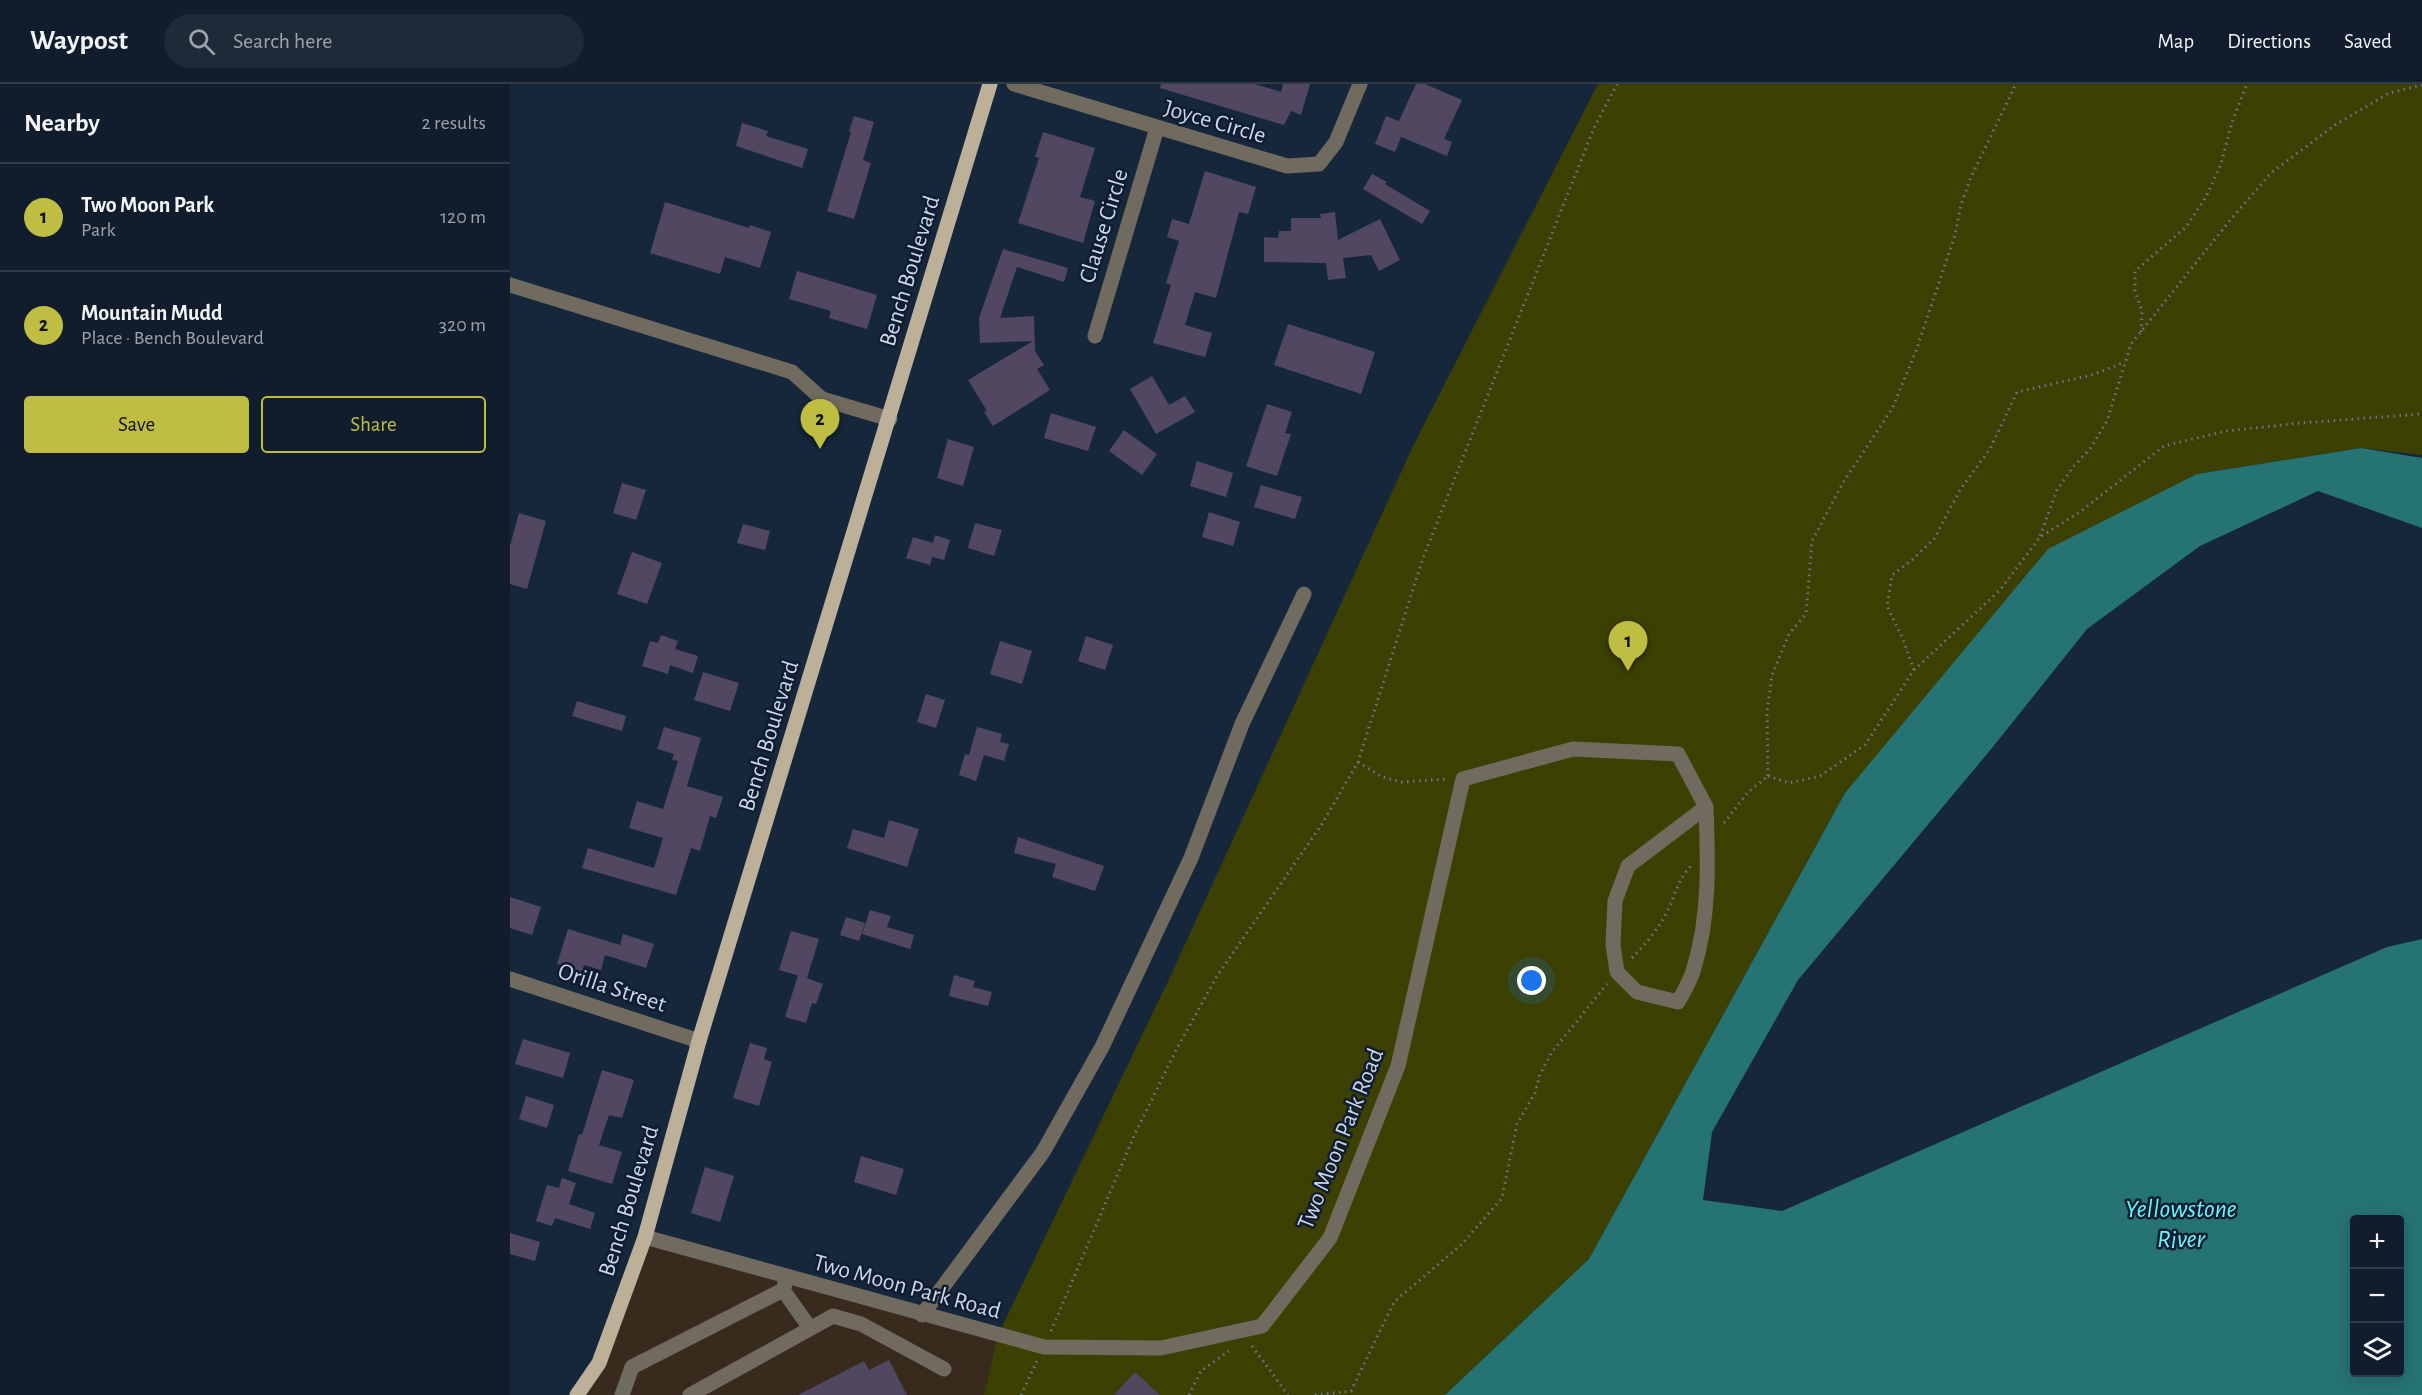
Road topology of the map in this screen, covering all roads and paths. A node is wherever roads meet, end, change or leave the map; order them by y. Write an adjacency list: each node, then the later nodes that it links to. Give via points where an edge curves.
1 (990, 84): 14 (main road, Bench Boulevard)
2 (1014, 84): 8 (street, Joyce Circle)
3 (1360, 84): 8 (street, Joyce Circle, via 1336,142 1319,164 1287,166)
4 (1617, 84): 18 (path, via 1594,128 1423,558)
5 (2016, 84): 19 (path, via 1971,177 1916,351 1892,409 1844,481 1812,541 1806,614 1789,634 1772,675 1767,713)
6 (2247, 84): 10 (path, via 2206,197 2186,227 2135,271 2135,291 2142,311)
7 (2422, 86): 10 (path, via 2389,93 2335,125 2271,173)
8 (1157, 128): 11 (street, Clause Circle)
9 (510, 285): 14 (street, via 792,372 822,399)
10 (2141, 332): 12 (path)
11 (1095, 336)
12 (2124, 362): 15 (path, via 2108,421 2057,490); 17 (path, via 2092,375 2017,392 1990,449 1960,490 1934,539 1892,575 1887,606)
13 (2422, 414): 15 (path, via 2226,431 2164,446 2080,512)
14 (890, 419): 25 (main road, Bench Boulevard)
15 (2040, 537): 17 (path, via 2000,590)
16 (1304, 594): 28 (street, via 1242,724 1191,858 1102,1047 1043,1152)
17 (1914, 670): 19 (path, via 1865,745 1820,776 1789,783)
18 (1358, 762): 20 (path, via 1382,777 1402,782); 32 (path, via 1322,824 1217,976 1176,1050 1134,1136)
19 (1768, 776): 22 (path, via 1748,792)
20 (1463, 779): 21 (street, via 1573,749 1678,754); 32 (street, Two Moon Park Road, via 1398,1066 1330,1238 1262,1326 1161,1348)
21 (1706, 807): 22 (street); 23 (street, via 1628,866 1615,901 1613,945)
22 (1707, 844): 23 (path, via 1682,876 1658,928); 23 (street, via 1701,938 1694,970 1678,1002 1637,992)
23 (1617, 972): 40 (path, via 1552,1052 1540,1074 1535,1093 1518,1124 1502,1198 1462,1245 1394,1302 1351,1391)
24 (510, 979): 25 (street, Orilla Street)
25 (699, 1041): 26 (main road, Bench Boulevard)
26 (645, 1238): 27 (street, Two Moon Park Road); 34 (main road, Bench Boulevard, via 600,1363)
27 (785, 1284): 28 (street, Two Moon Park Road); 29 (street); 35 (street, via 632,1367)
28 (922, 1315): 32 (street, Two Moon Park Road)
29 (810, 1328): 33 (street, via 833,1316 861,1324); 36 (street)
30 (1246, 1338): 39 (path)
31 (1237, 1345): 38 (path, via 1201,1371)
32 (1044, 1347): 37 (path)
33 (944, 1369)
34 (577, 1395)
35 (622, 1395)
36 (690, 1395)
37 (1021, 1395)
38 (1189, 1395)
39 (1288, 1395)
40 (1315, 1395)

